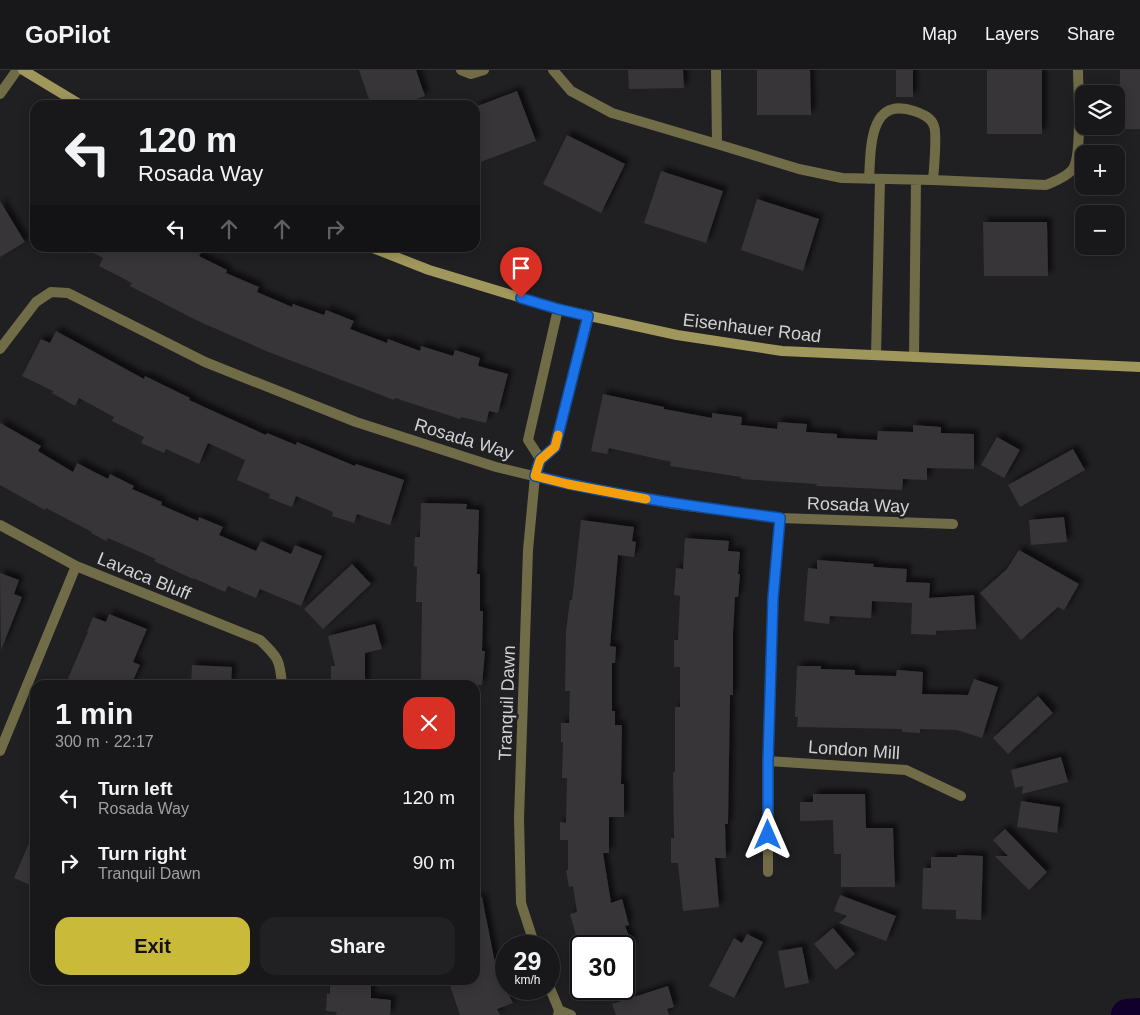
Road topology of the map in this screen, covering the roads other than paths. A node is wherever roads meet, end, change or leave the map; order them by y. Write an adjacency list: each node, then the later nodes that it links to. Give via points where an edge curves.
1 (17, 70): 8 (street)
2 (23, 70): 9 (main road)
3 (461, 70): 4 (street, via 471,74)
4 (484, 70)
5 (553, 70): 10 (street, via 571,91 612,114)
6 (716, 70): 10 (street)
7 (1078, 70): 13 (street, via 1078,154 1073,169 1062,179 1046,185)
8 (0, 94)
9 (73, 100)
10 (717, 144): 11 (street, via 799,169 842,178)
11 (875, 179): 12 (street); 13 (street, via 872,133 888,111 907,109 926,115 934,126); 18 (street)
12 (916, 180): 13 (street); 19 (street)
13 (933, 180)
14 (383, 252): 15 (main road, Eisenhauer Road, via 429,270)
15 (558, 309): 16 (main road, Eisenhauer Road); 21 (street, via 528,440)
16 (588, 316): 18 (main road, Eisenhauer Road, via 782,352); 21 (street, Tranquil Dawn, via 555,447)
17 (0, 349): 22 (street, Rosada Way, via 36,302 51,292 68,293 206,362 356,422 496,467)
18 (876, 355): 19 (main road, Eisenhauer Road)
19 (914, 357): 20 (main road, Eisenhauer Road)
20 (1140, 368)
21 (540, 460): 22 (street, Tranquil Dawn)
22 (535, 476): 23 (street, Rosada Way, via 673,504); 32 (street, Tranquil Dawn, via 528,550 519,818 521,903)
23 (780, 518): 24 (street, Rosada Way); 29 (street, via 773,598)
24 (953, 524)
25 (0, 525): 26 (street, Lavaca Bluff)
26 (76, 566): 27 (street, Lavaca Bluff, via 260,640 276,654); 28 (street)
27 (281, 680)
28 (0, 751)
29 (768, 761): 30 (street, London Mill, via 906,770); 31 (street)
30 (961, 796)
31 (768, 872)
32 (531, 935)
33 (554, 1000): 34 (street)
34 (558, 1012): 35 (street)
35 (571, 1015)

